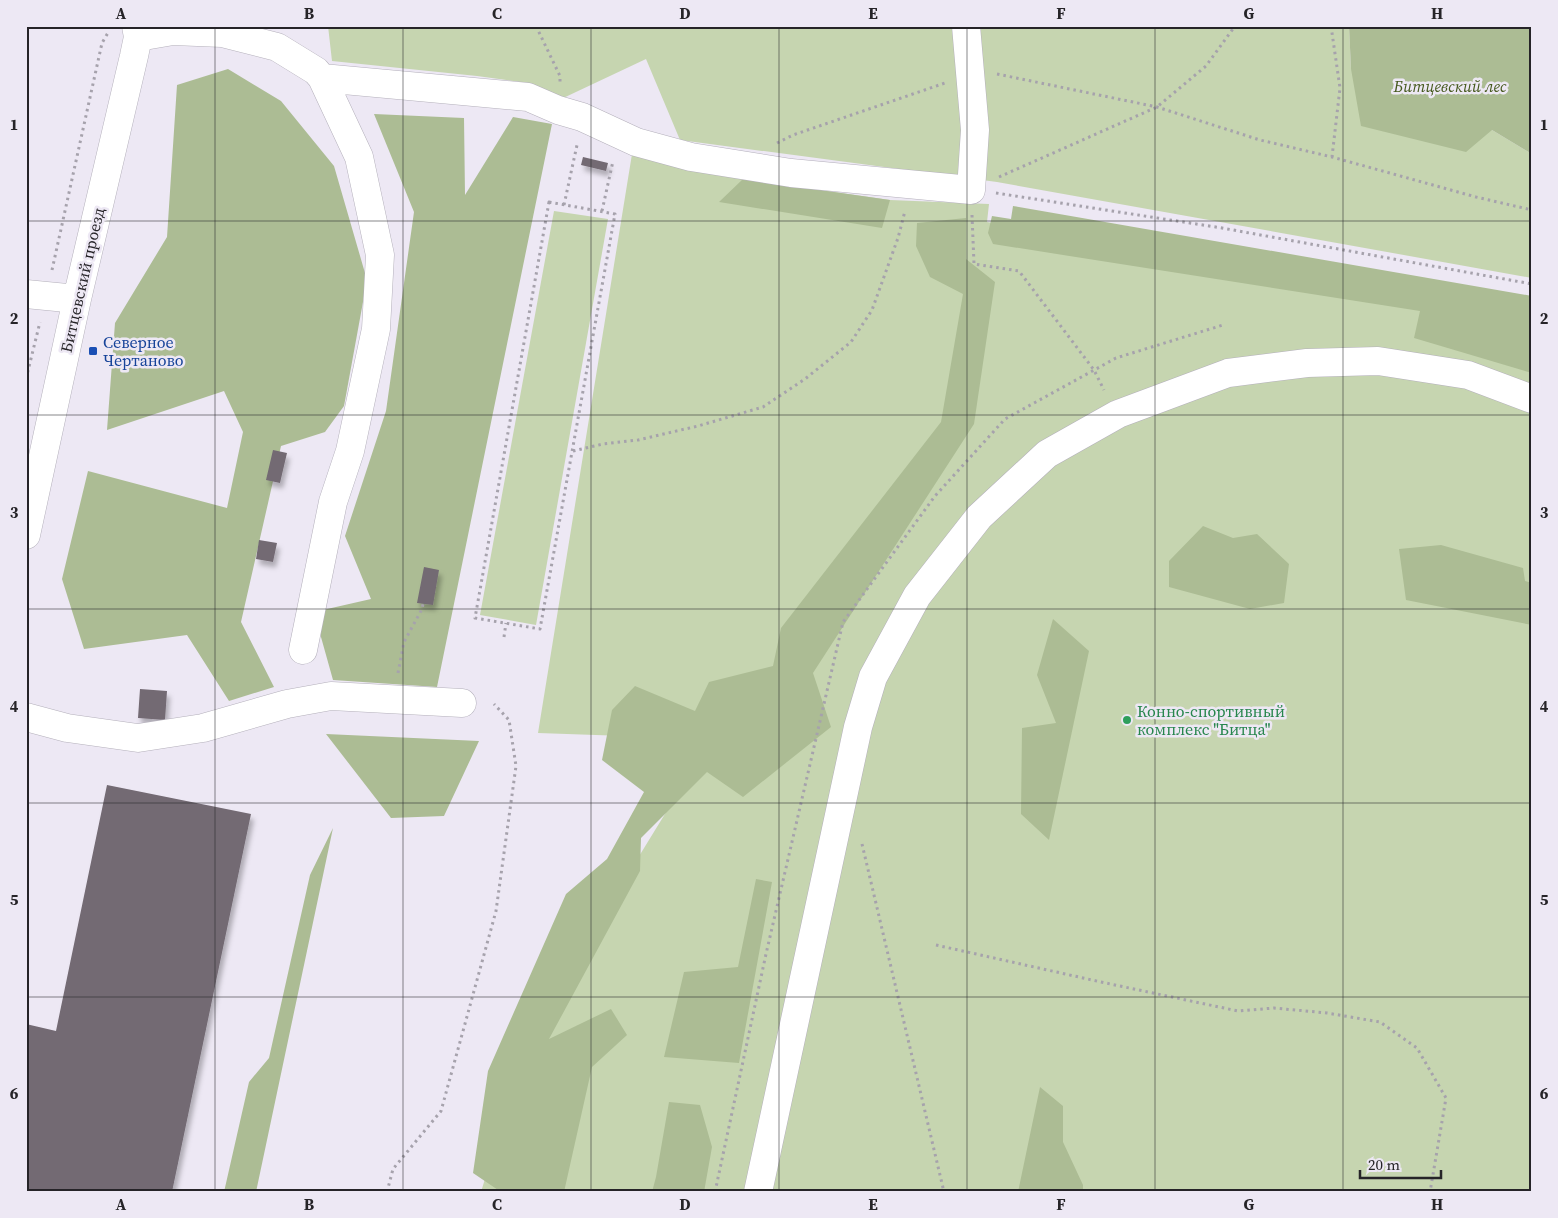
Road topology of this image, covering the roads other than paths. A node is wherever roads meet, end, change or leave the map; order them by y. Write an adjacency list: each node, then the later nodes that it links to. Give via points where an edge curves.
1 (966, 26): 3 (street, via 975,130 971,190 791,173 691,157 636,142 528,97)
2 (137, 32): 3 (street, via 222,33 277,47); 5 (street, Битцевский проезд)
3 (322, 78): 8 (street, via 359,157 380,255 376,329 350,451 333,502)
4 (36, 295): 5 (street)
5 (78, 300): 7 (street, Битцевский проезд)
6 (1532, 399): 11 (street, via 1468,375 1378,362 1308,363 1228,373 1118,414 1047,454 979,517 916,596 873,677 858,727)
7 (26, 535)
8 (304, 650)
9 (462, 702): 10 (street, via 331,696 287,704 203,728 138,738 67,728)
10 (26, 717)
11 (758, 1192)

